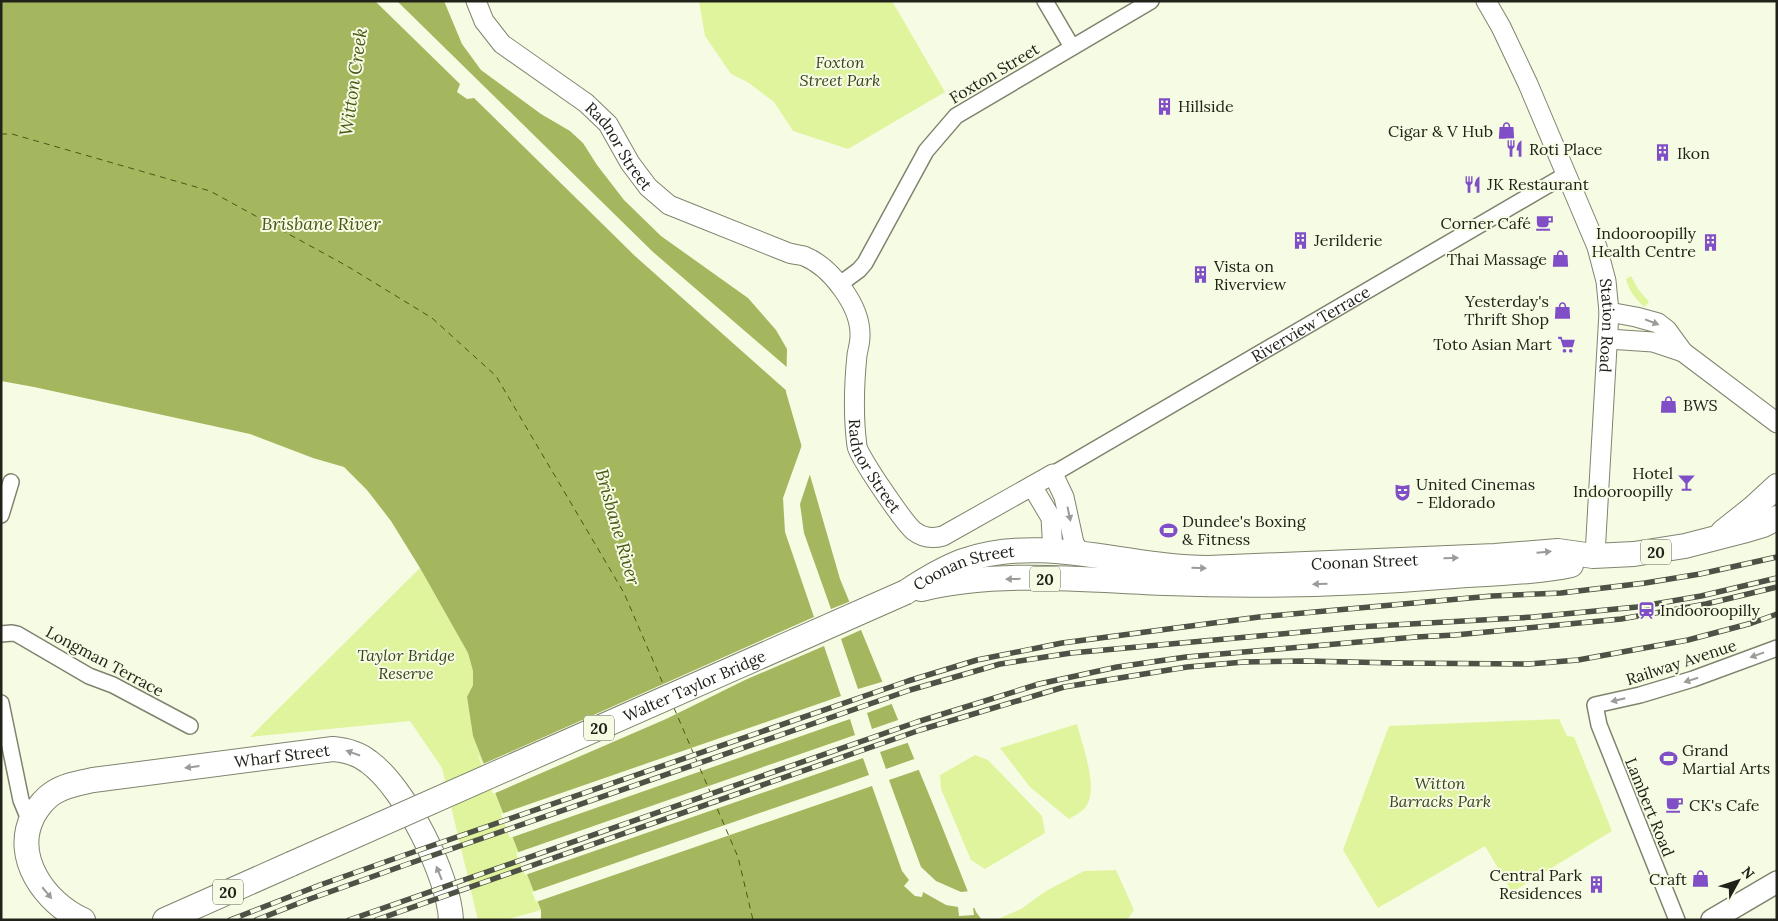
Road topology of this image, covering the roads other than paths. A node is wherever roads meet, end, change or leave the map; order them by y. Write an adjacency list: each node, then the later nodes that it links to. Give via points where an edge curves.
1 (476, 1): 7 (street, Radnor Street, via 484,21 502,44 586,103 608,124 648,187 669,205)
2 (1045, 1): 5 (street)
3 (1152, 1): 5 (street, Foxton Street)
4 (1486, 1): 6 (street, Station Road, via 1528,84)
5 (1072, 47): 8 (street, Foxton Street, via 956,116 926,151 865,263)
6 (1567, 174): 9 (street, Station Road, via 1602,261); 16 (street, Riverview Terrace)
7 (789, 253): 8 (street, Radnor Street, via 804,256 818,264); 12 (street, Radnor Street, via 831,290 844,312)
8 (840, 284): 12 (street, Radnor Street, via 859,324)
9 (1609, 312): 10 (street, Station Road); 11 (street, one-way to 11, via 1658,323)
10 (1608, 339): 11 (street, via 1652,342); 26 (street, Station Road)
11 (1683, 352): 13 (street)
12 (857, 356): 22 (street, Radnor Street, via 854,406 857,450)
13 (1742, 398): 14 (street); 15 (street)
14 (1777, 407)
15 (1777, 423)
16 (1053, 474): 18 (street, Riverview Terrace); 25 (street, one-way to 25, via 1064,497 1074,543)
17 (11, 482): 20 (street)
18 (1032, 486): 22 (street, Riverview Terrace, via 943,536 934,538); 24 (street, via 1051,518)
19 (1777, 486): 23 (main road, Coonan Street / 20)
20 (1, 515)
21 (1777, 518): 23 (main road, Coonan Street / 20, via 1764,525)
22 (918, 534)
23 (1716, 538): 26 (main road, Coonan Street / 20, via 1654,552)
24 (1053, 552): 25 (main road, Coonan Street / 20); 27 (main road, via 1081,568); 28 (main road, Coonan Street / 20, via 1013,551 977,557 941,570)
25 (1081, 554): 26 (main road, Coonan Street / 20, one-way to 26, via 1208,568 1558,551)
26 (1594, 556): 27 (main road, Coonan Street / 20, one-way to 27, via 1558,567 1397,580)
27 (1184, 584): 28 (main road, Coonan Street / 20, one-way to 28, via 987,579)
28 (906, 592): 37 (main road, Walter Taylor Bridge / 20, bridge)
29 (1, 634): 33 (street, Longman Terrace, via 12,632 21,636 89,676 113,685)
30 (1777, 648): 32 (street, Railway Avenue, one-way to 32, via 1693,679)
31 (1, 703): 34 (street, via 21,800)
32 (1595, 705): 39 (street, Lambert Road, via 1599,725)
33 (190, 726)
34 (30, 822): 36 (main road, one-way to 36, via 26,846 36,876 55,902); 38 (main road, Wharf Street, one-way to 34, via 443,882 408,808 371,762 341,750 315,750 71,785 48,796)
35 (1777, 882): 40 (main road)
36 (83, 920)
37 (165, 920)
38 (452, 920)
39 (1676, 920)
40 (1712, 920)

